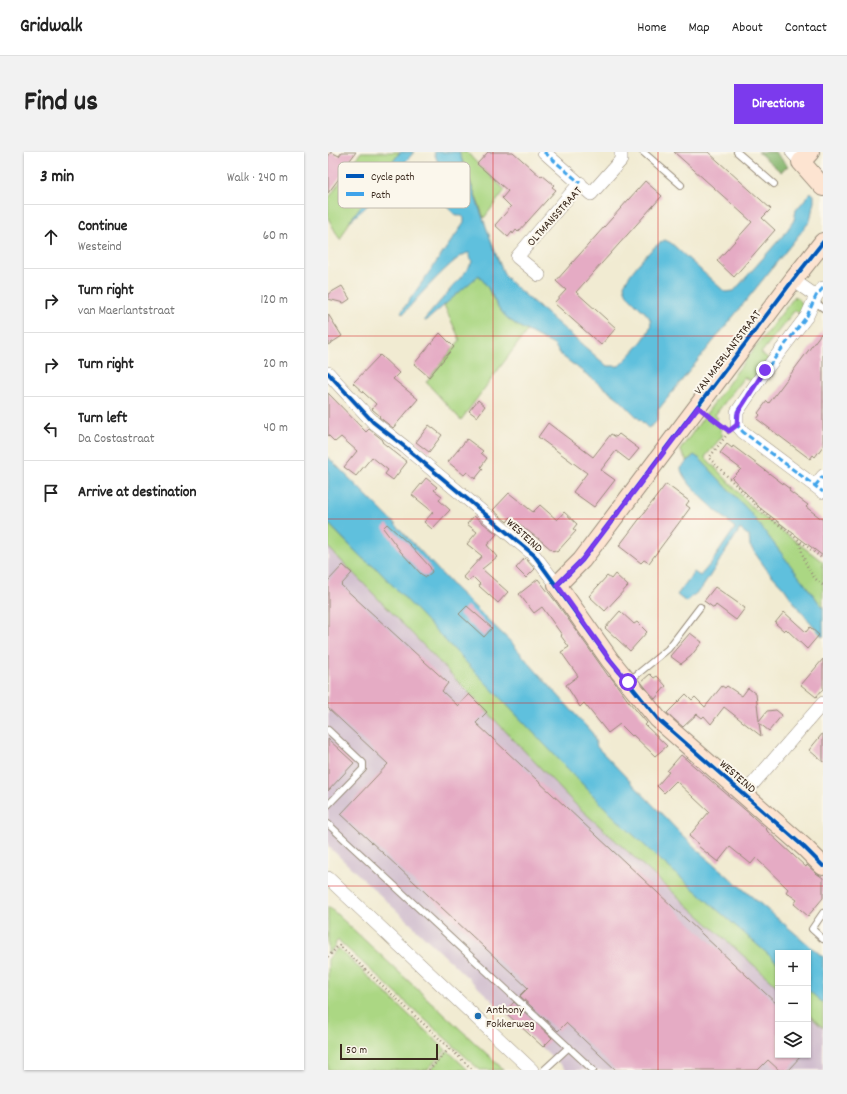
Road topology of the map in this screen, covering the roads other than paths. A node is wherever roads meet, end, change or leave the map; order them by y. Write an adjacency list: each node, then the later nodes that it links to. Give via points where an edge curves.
1 (544, 152): 7 (street)
2 (621, 152): 7 (street, OLTMANSSTRAAT, via 621,160 591,194)
3 (643, 152): 9 (lane)
4 (737, 152): 8 (lane)
5 (801, 155): 6 (street)
6 (818, 182)
7 (580, 183): 11 (street, OLTMANSSTRAAT, via 517,257)
8 (774, 184)
9 (681, 185)
10 (823, 242): 12 (street, VAN MAERLANTSTRAAT)
11 (539, 275)
12 (793, 280): 13 (street); 17 (street, VAN MAERLANTSTRAAT, via 582,560)
13 (819, 298): 16 (street, via 765,370 738,412 737,425)
14 (328, 373): 17 (street, WESTEIND, via 373,422 534,555)
15 (823, 476): 16 (street)
16 (819, 489)
17 (557, 585): 19 (street, WESTEIND)
18 (700, 607): 19 (lane, via 668,649)
19 (628, 682): 22 (street, WESTEIND, via 658,719)
20 (823, 703): 22 (street, WESTEIND)
21 (328, 730): 23 (lane, via 363,763 363,768)
22 (744, 794): 25 (street, WESTEIND)
23 (328, 805)
24 (328, 824): 29 (lane)
25 (823, 866)
26 (328, 878): 30 (street)
27 (823, 914): 28 (lane, via 812,929)
28 (823, 939)
29 (569, 1047): 31 (lane); 32 (lane)
30 (532, 1070)
31 (544, 1070)
32 (593, 1070)

